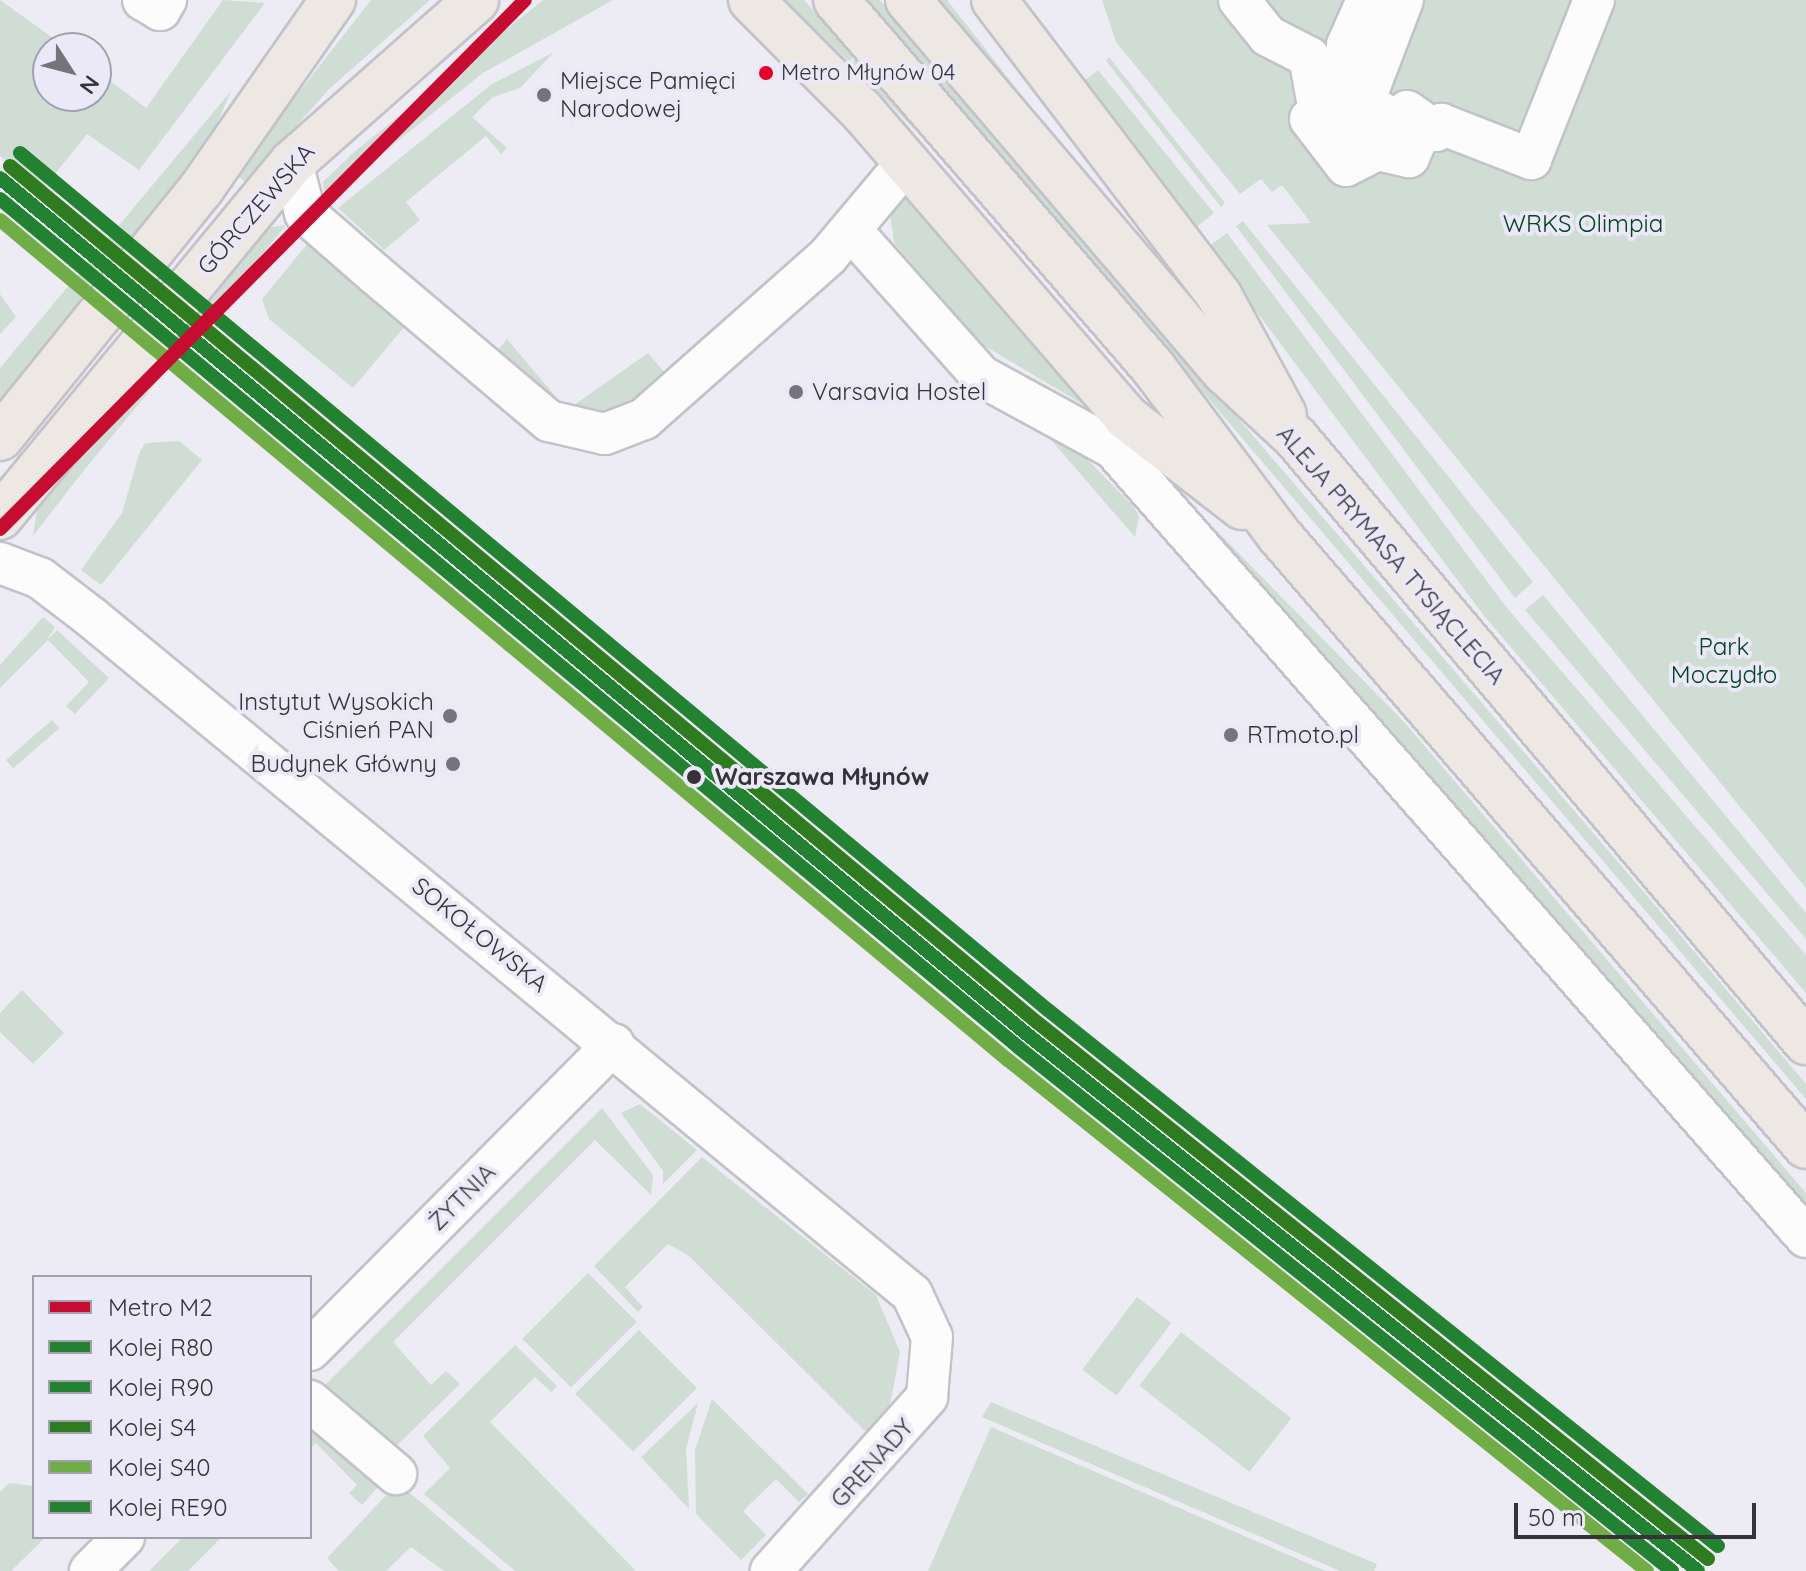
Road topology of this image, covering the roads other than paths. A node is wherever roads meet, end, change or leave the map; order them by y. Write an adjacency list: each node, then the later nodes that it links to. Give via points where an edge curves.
1 (143, 0): 2 (street, via 160,10)
2 (166, 0)
3 (333, 0): 16 (main road, via 201,189)
4 (476, 0): 14 (main road, GÓRCZEWSKA)
5 (751, 0): 13 (main road)
6 (836, 0): 19 (main road, via 1196,421)
7 (908, 0): 17 (main road, ALEJA PRYMASA TYSIĄCLECIA, via 1225,372)
8 (994, 0): 17 (main road, via 1220,297)
9 (1239, 0): 12 (street, via 1268,36 1309,57 1320,117 1310,119 1346,166 1378,150 1409,157 1418,137 1401,124 1407,111 1436,131 1441,124 1531,159)
10 (1367, 0): 11 (street, via 1347,45 1340,99 1343,114 1361,127 1382,113 1364,102)
11 (1403, 0)
12 (1594, 0)
13 (907, 162): 15 (street); 19 (main road, via 1126,417)
14 (292, 163): 15 (street, via 305,213 549,421 574,432 625,431 644,419); 18 (main road, GÓRCZEWSKA)
15 (839, 243): 24 (street, via 981,376 1113,448)
16 (0, 438)
17 (1296, 438): 21 (main road, ALEJA PRYMASA TYSIĄCLECIA)
18 (0, 517)
19 (1279, 535): 23 (main road)
20 (0, 563): 22 (street, SOKOŁOWSKA, via 55,590)
21 (1806, 1042)
22 (614, 1044): 25 (street, SOKOŁOWSKA, via 902,1282); 26 (street, ŻYTNIA)
23 (1806, 1146)
24 (1806, 1237)
25 (932, 1337): 31 (street, GRENADY, via 933,1382 917,1414)
26 (312, 1348)
27 (312, 1403): 28 (street)
28 (396, 1474)
29 (122, 1539): 30 (street)
30 (90, 1571)
31 (771, 1571)

